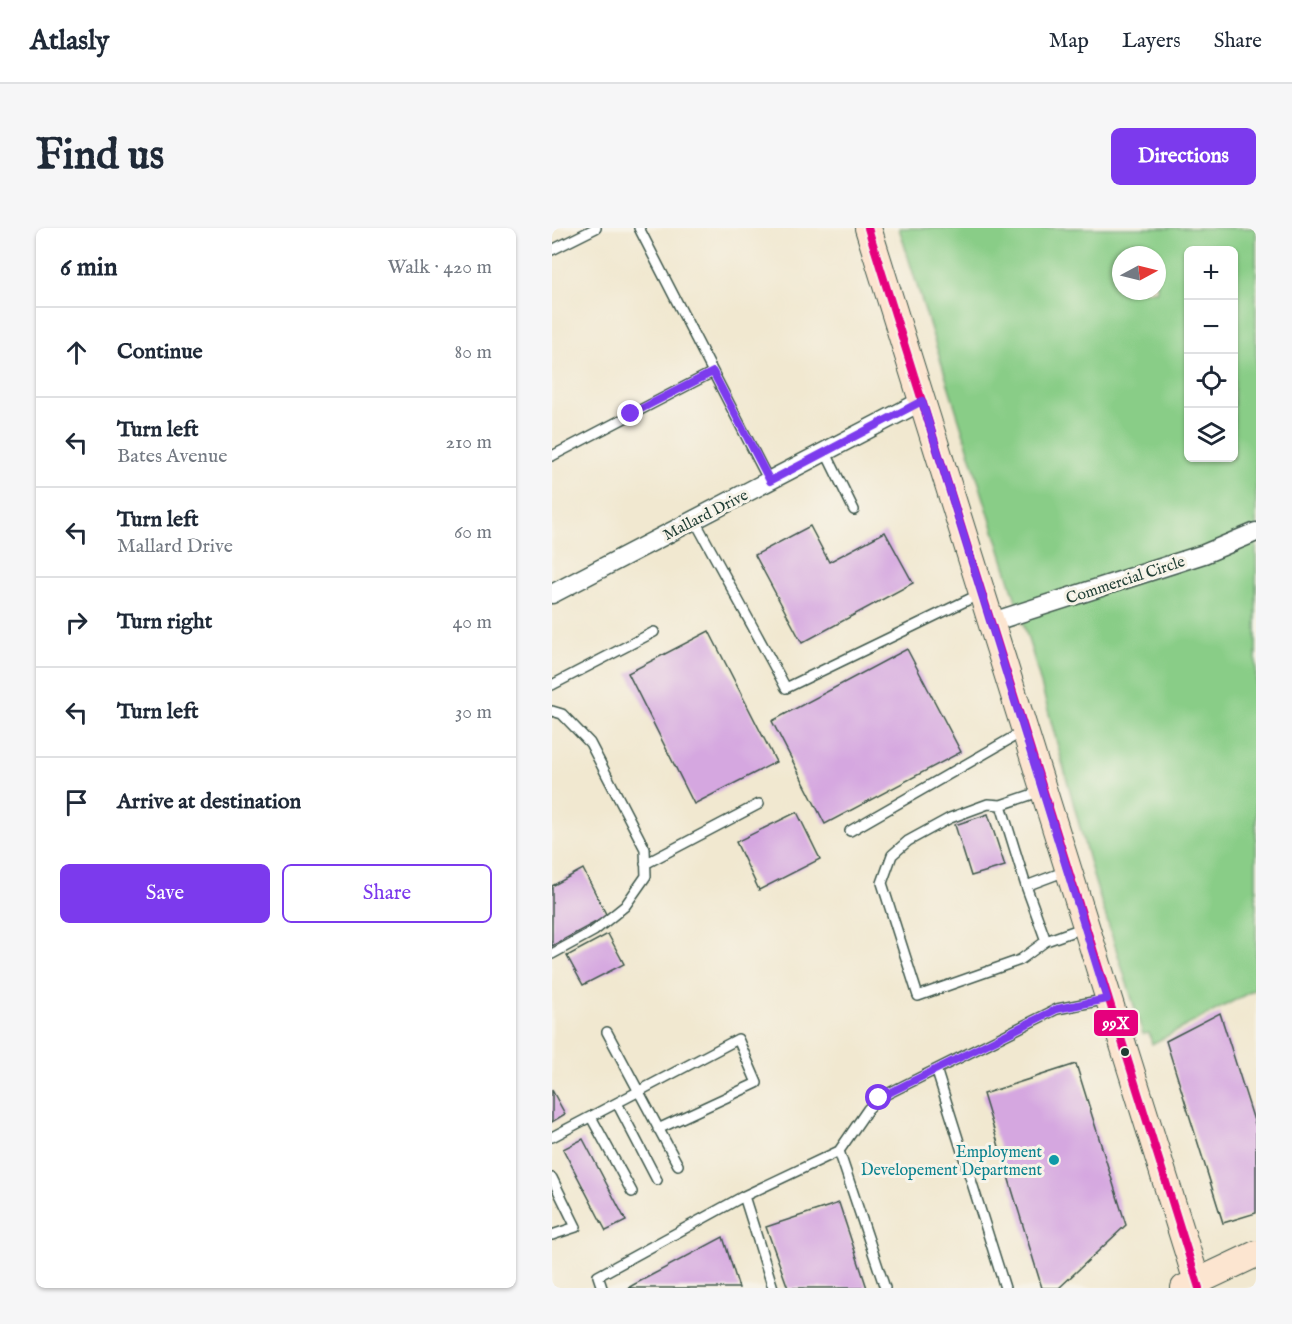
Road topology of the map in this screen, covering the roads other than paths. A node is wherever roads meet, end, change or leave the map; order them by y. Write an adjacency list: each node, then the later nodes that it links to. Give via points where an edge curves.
1 (596, 228): 4 (lane)
2 (639, 228): 5 (lane)
3 (868, 228): 6 (street)
4 (552, 250)
5 (713, 372): 8 (lane); 9 (lane)
6 (922, 401): 7 (street, Mallard Drive); 13 (street)
7 (825, 451): 9 (street, Mallard Drive); 10 (lane)
8 (552, 456)
9 (770, 481): 11 (street, Mallard Drive)
10 (854, 510)
11 (694, 519): 13 (lane, via 786,688); 14 (street, Mallard Drive)
12 (1256, 532): 15 (street, Commercial Circle, via 1204,554)
13 (983, 592): 15 (street)
14 (552, 594)
15 (992, 622): 19 (street)
16 (654, 632): 17 (lane)
17 (552, 685)
18 (552, 711): 24 (lane, via 562,714 590,743 645,849)
19 (1026, 730): 20 (street); 23 (lane)
20 (1045, 790): 22 (lane); 25 (street)
21 (759, 804): 24 (lane)
22 (1001, 805): 26 (lane); 28 (lane, via 988,804 950,818 908,841 892,855 882,883 918,996 1020,960)
23 (850, 831)
24 (645, 864): 29 (lane, via 646,876 625,906 594,931)
25 (1067, 871): 26 (lane); 27 (street)
26 (1026, 886): 28 (lane)
27 (1085, 927): 28 (lane); 30 (street)
28 (1046, 941)
29 (552, 954)
30 (1107, 999): 32 (lane, via 1057,1009); 46 (street)
31 (607, 1032): 33 (lane)
32 (937, 1072): 38 (lane, via 879,1098); 50 (lane)
33 (638, 1092): 34 (lane); 36 (lane); 36 (lane, via 738,1039 756,1083)
34 (617, 1103): 35 (lane); 41 (lane)
35 (591, 1117): 37 (lane); 42 (lane)
36 (658, 1129): 39 (lane)
37 (552, 1137)
38 (840, 1151): 43 (lane); 49 (lane)
39 (678, 1165)
40 (552, 1178): 44 (lane, via 576,1227)
41 (657, 1180)
42 (632, 1192)
43 (744, 1196): 47 (lane, via 598,1276); 48 (lane)
44 (552, 1235)
45 (1256, 1254): 46 (street)
46 (1193, 1286)
47 (602, 1288)
48 (773, 1288)
49 (885, 1288)
50 (1005, 1288)

